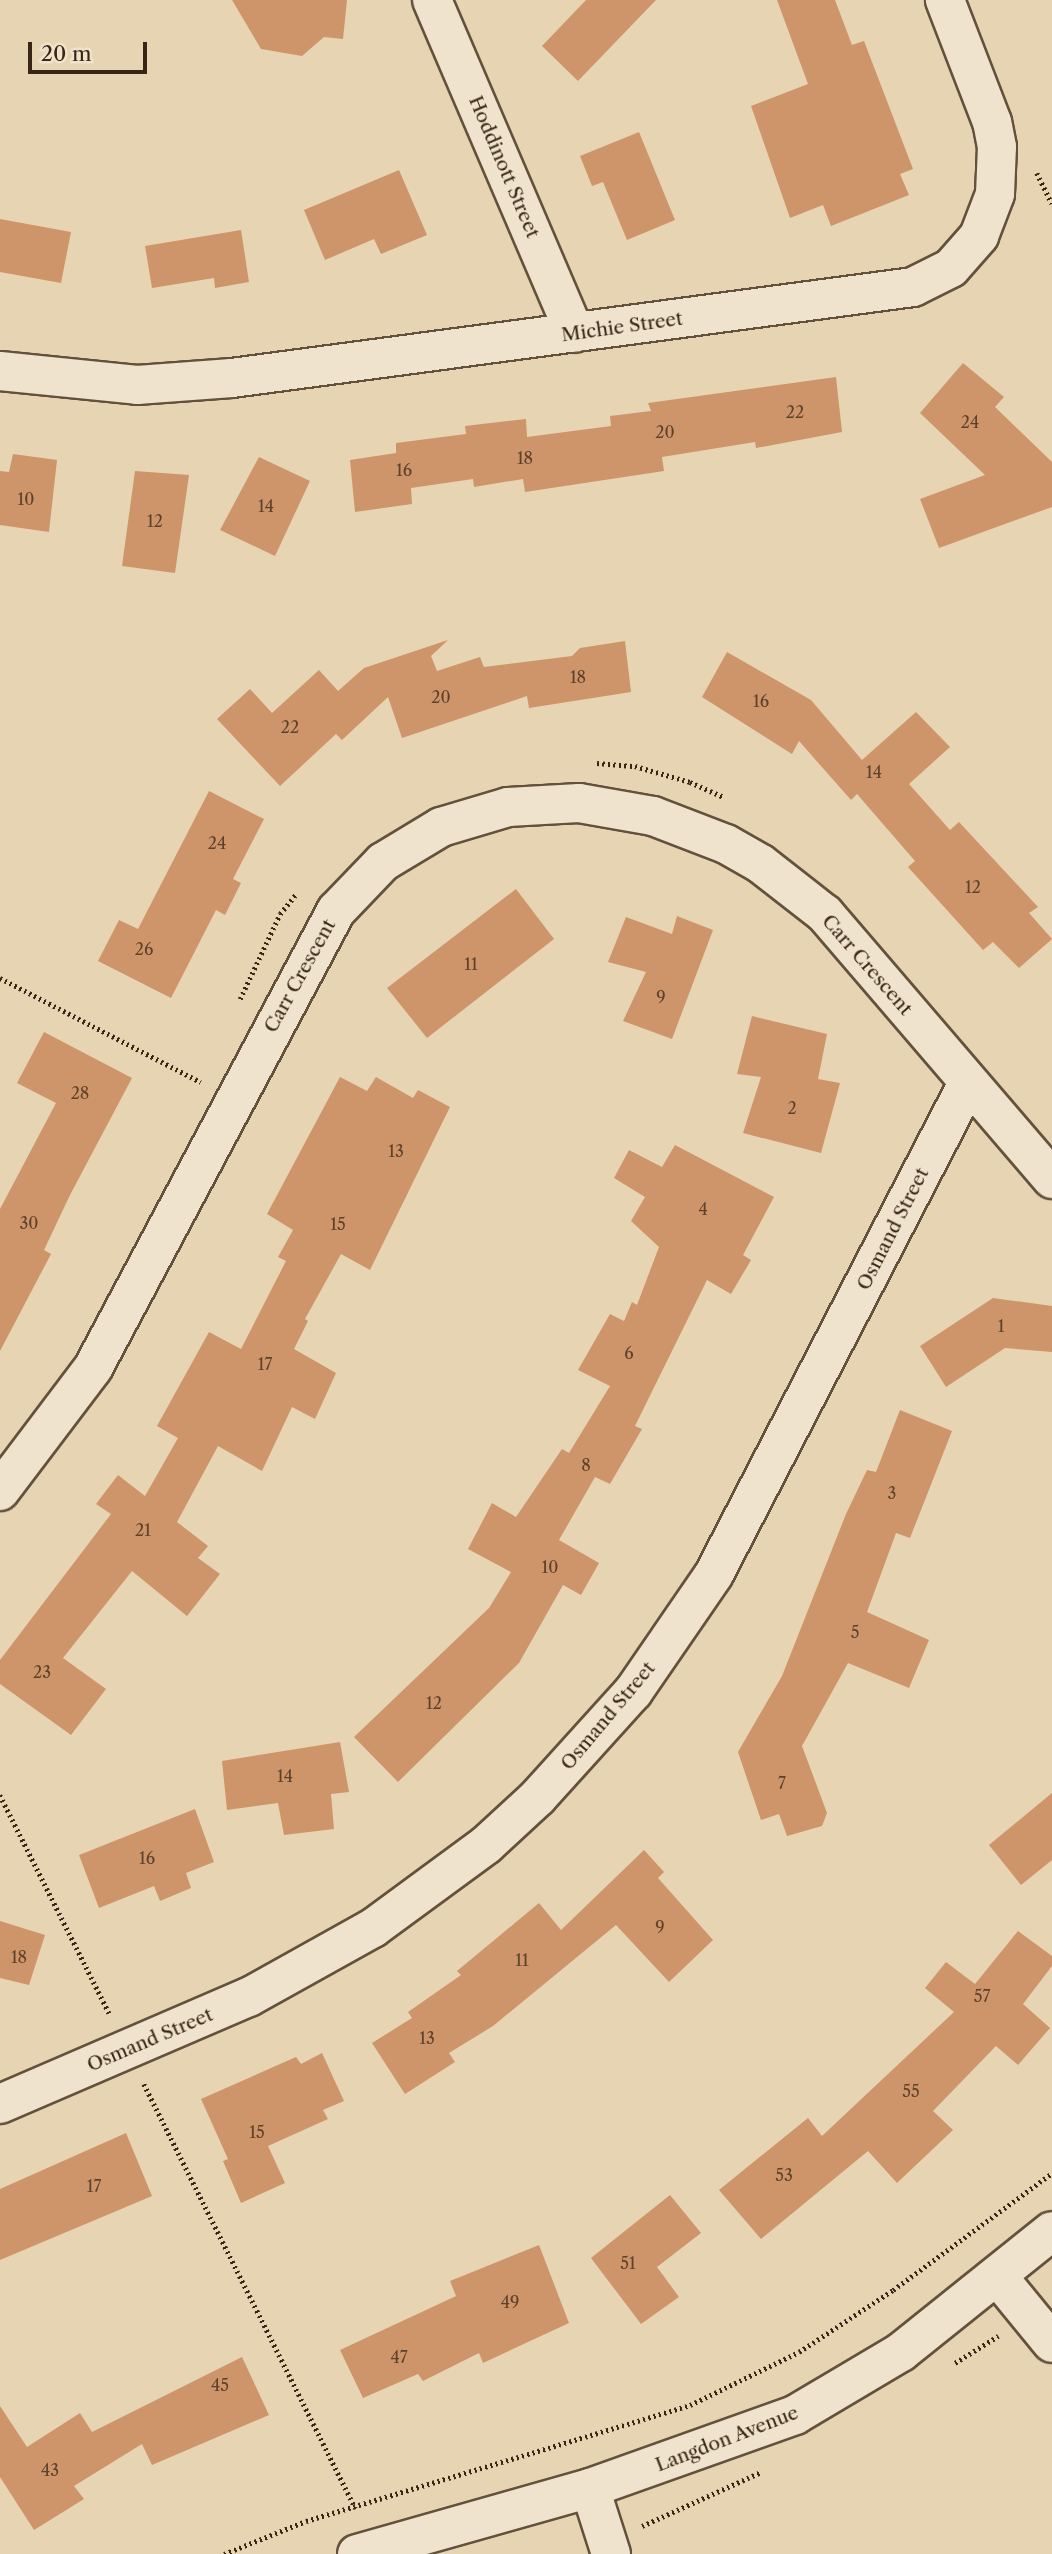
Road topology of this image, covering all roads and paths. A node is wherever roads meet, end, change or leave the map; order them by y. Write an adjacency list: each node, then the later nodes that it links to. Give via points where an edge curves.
1 (432, 0): 3 (street, Hoddinott Street)
2 (945, 0): 3 (street, Michie Street, via 992,122 997,147 995,194 979,236 951,268 913,287)
3 (575, 333): 4 (street, Michie Street, via 232,378 150,384 39,378)
4 (0, 371)
5 (589, 762): 6 (path, via 635,766 690,782)
6 (732, 801)
7 (302, 887): 9 (path, via 280,914)
8 (0, 978): 11 (path)
9 (236, 1010)
10 (207, 1070): 11 (path)
11 (202, 1082): 13 (path)
12 (968, 1083): 14 (street, Carr Crescent); 15 (street, Carr Crescent, via 825,914 761,864 726,844 653,816 579,803 508,807 442,827 383,862 336,911 93,1368); 17 (street, Osmand Street, via 715,1574 633,1692 538,1797 495,1837 373,1928 249,1997)
13 (195, 1094)
14 (1052, 1179)
15 (0, 1491)
16 (0, 1795): 17 (path)
17 (127, 2050): 18 (street, Osmand Street); 24 (path)
18 (0, 2104)
19 (1052, 2173): 24 (path, via 904,2282 799,2352 690,2405)
20 (1052, 2231): 21 (street, Langdon Avenue)
21 (998, 2277): 22 (street); 23 (street, Langdon Avenue, via 901,2352 795,2415)
22 (1052, 2343)
23 (590, 2488): 25 (street, Langdon Avenue); 27 (street)
24 (355, 2508): 25 (path); 26 (path, via 306,2521)
25 (366, 2551)
26 (223, 2554)
27 (611, 2554)

